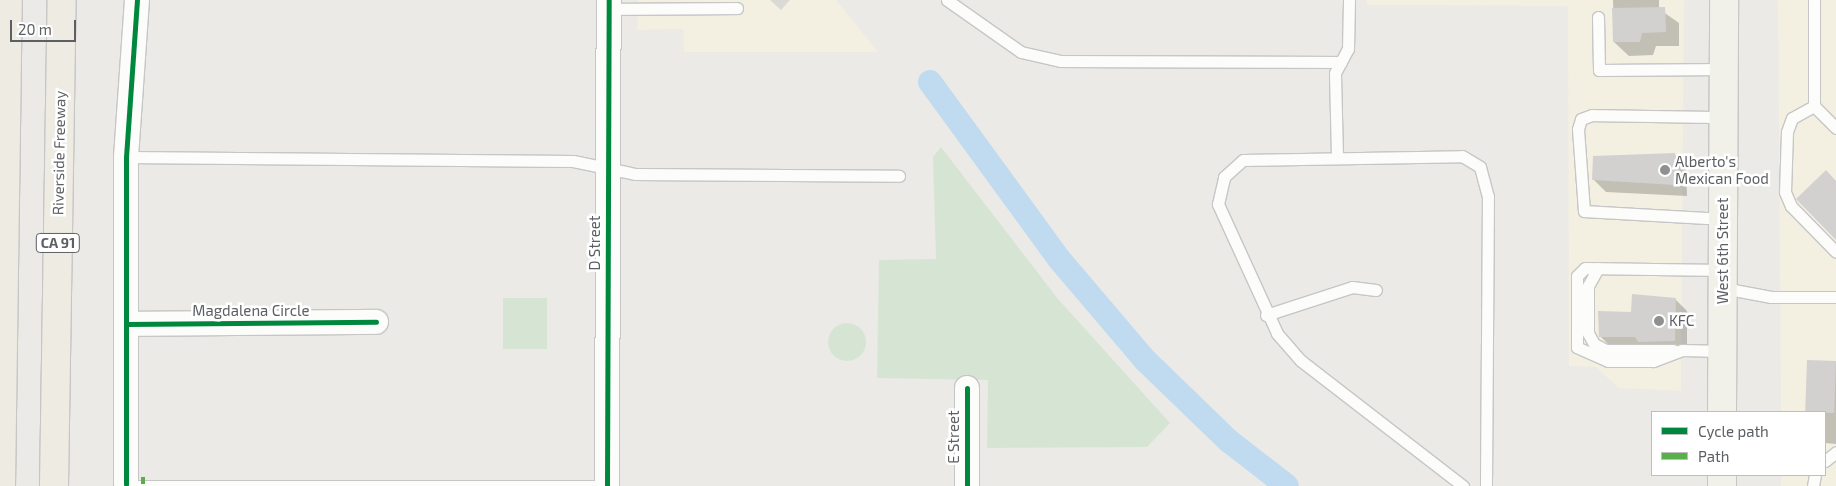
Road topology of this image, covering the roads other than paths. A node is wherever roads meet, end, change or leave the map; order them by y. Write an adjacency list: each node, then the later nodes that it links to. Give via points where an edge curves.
1 (8, 0): 36 (highway)
2 (62, 0): 37 (highway, Riverside Freeway / CA 91)
3 (137, 0): 17 (street)
4 (948, 0): 11 (lane, via 1021,52 1060,61)
5 (1349, 0): 11 (lane, via 1348,49)
6 (1724, 0): 12 (main road, West 6th Street)
7 (1814, 0): 13 (lane)
8 (609, 5): 9 (lane); 18 (street, D Street)
9 (737, 8)
10 (1598, 17): 12 (lane, via 1599,70)
11 (1341, 62): 16 (lane, via 1335,73)
12 (1724, 69): 14 (main road, West 6th Street)
13 (1814, 106): 15 (lane); 21 (lane, via 1792,118 1788,132 1785,192 1791,206)
14 (1724, 117): 20 (main road, West 6th Street); 20 (lane, via 1592,115 1581,119 1578,129 1584,211)
15 (1836, 128)
16 (1337, 156): 26 (lane, via 1243,160 1224,177 1218,204); 41 (lane, via 1462,156 1480,167 1488,196)
17 (126, 157): 18 (lane, via 573,161); 28 (street)
18 (608, 169): 19 (lane, via 635,174); 38 (street, D Street)
19 (899, 176)
20 (1723, 219): 23 (main road, West 6th Street)
21 (1836, 252)
22 (1598, 268): 23 (lane); 29 (lane, via 1588,286 1588,333 1594,344 1606,350); 29 (lane, via 1585,268 1577,276 1577,347 1608,361 1654,361)
23 (1723, 279): 25 (lane, via 1771,297); 30 (main road, West 6th Street)
24 (1376, 290): 26 (lane, via 1352,287)
25 (1836, 297)
26 (1266, 315): 40 (lane, via 1301,361)
27 (376, 322): 28 (street, Magdalena Circle)
28 (126, 324): 35 (street)
29 (1682, 350): 30 (lane)
30 (1722, 351): 32 (main road, West 6th Street)
31 (967, 388): 39 (street, E Street)
32 (1722, 411)
33 (1836, 452): 34 (lane)
34 (1826, 460)
35 (126, 485): 38 (lane)
36 (1, 486)
37 (54, 486)
38 (607, 486)
39 (967, 486)
40 (1463, 486)
41 (1486, 486)

